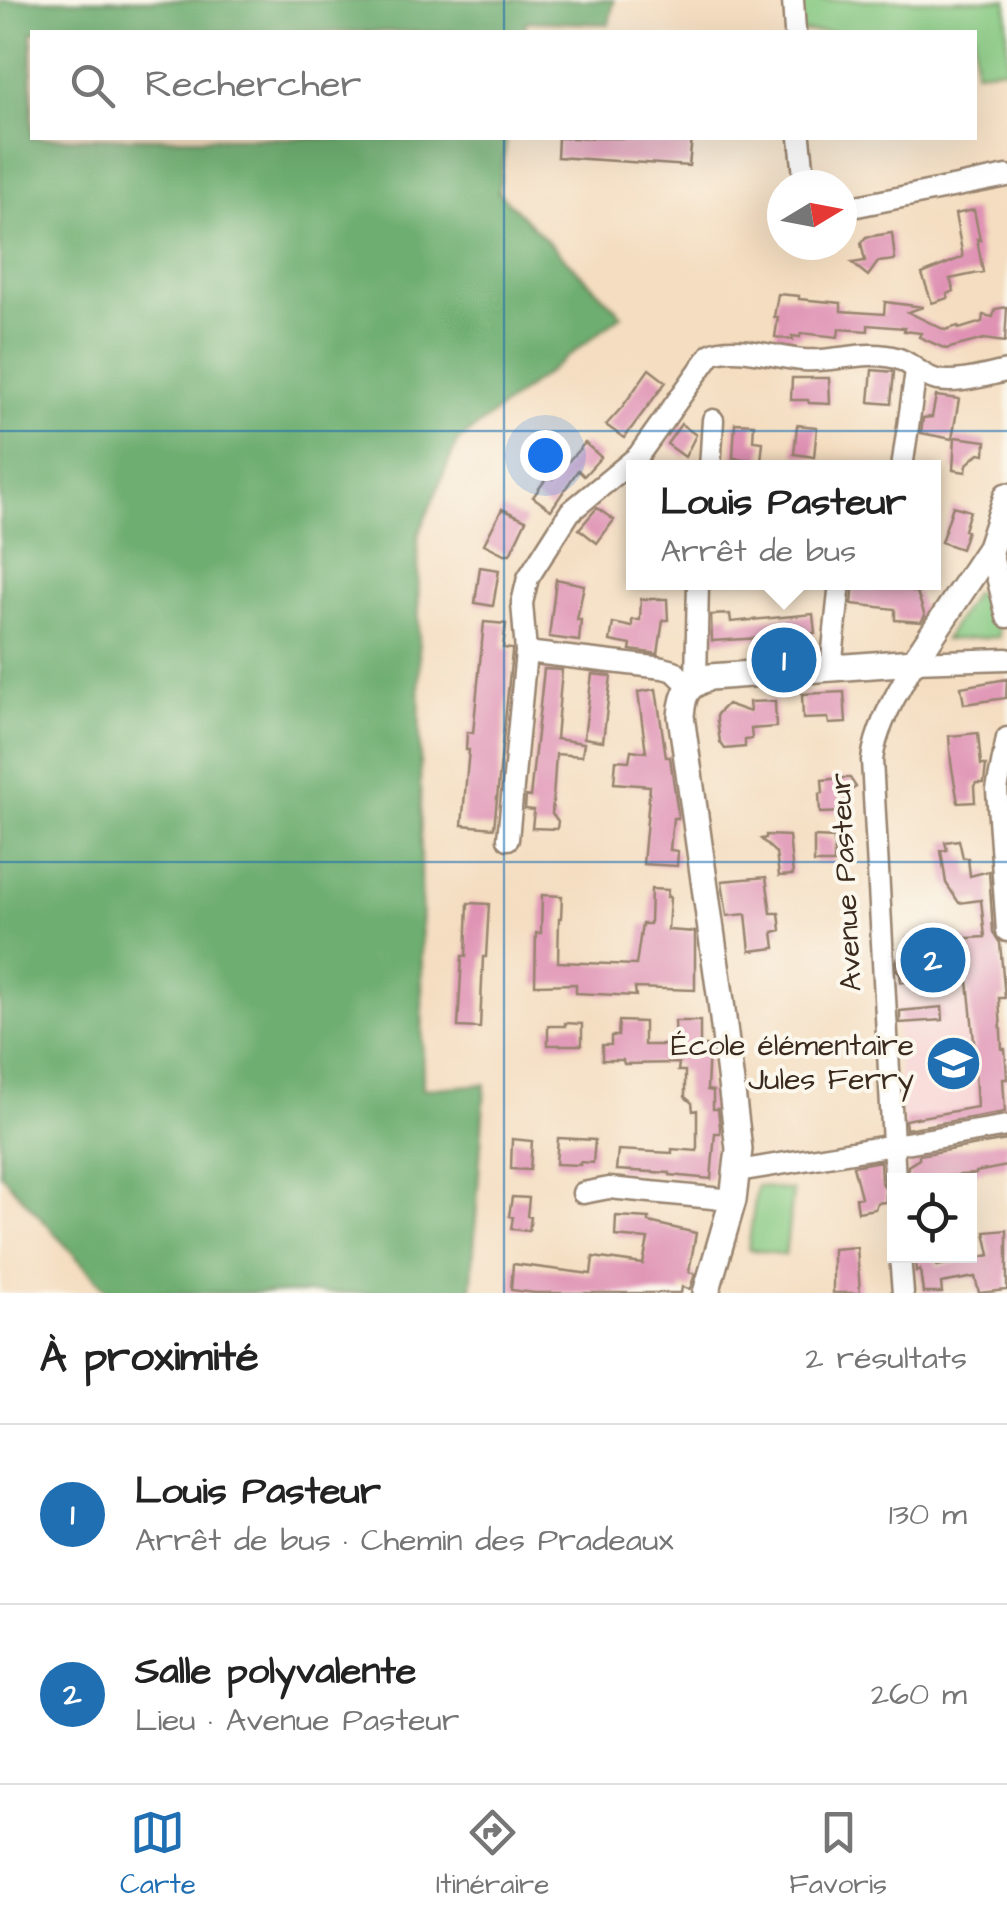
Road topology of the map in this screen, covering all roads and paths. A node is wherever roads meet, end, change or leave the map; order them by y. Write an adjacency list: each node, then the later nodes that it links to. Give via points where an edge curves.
1 (793, 0): 2 (street)
2 (795, 30)
3 (800, 140): 4 (street)
4 (803, 170)
5 (1007, 176): 6 (street)
6 (857, 206)
7 (916, 371): 8 (street, via 952,380); 10 (street, via 900,358 879,355 809,361 721,349); 12 (street)
8 (1007, 371)
9 (713, 420): 11 (street)
10 (633, 460)
11 (710, 460)
12 (903, 460)
13 (626, 466): 19 (street, via 570,512 528,578 522,602)
14 (1007, 496): 15 (main road, Avenue Pasteur)
15 (990, 548): 18 (street); 21 (main road, Avenue Pasteur)
16 (698, 590): 23 (street)
17 (839, 590): 22 (street)
18 (1007, 617)
19 (526, 652): 23 (street, via 663,668); 25 (street)
20 (1007, 659): 21 (street)
21 (914, 662): 22 (main road); 28 (street, Avenue Pasteur, via 882,718 872,760)
22 (831, 669): 23 (main road, via 727,675)
23 (693, 685): 29 (main road, via 681,716 737,1121)
24 (1007, 738): 26 (street, via 997,790)
25 (508, 840)
26 (1007, 931)
27 (1007, 1126): 28 (street)
28 (892, 1146): 29 (street); 30 (street, Avenue Pasteur)
29 (738, 1171): 32 (main road)
30 (894, 1173)
31 (583, 1193): 32 (street, via 609,1188)
32 (733, 1200): 34 (main road)
33 (901, 1263): 35 (street)
34 (706, 1293)
35 (903, 1293)

